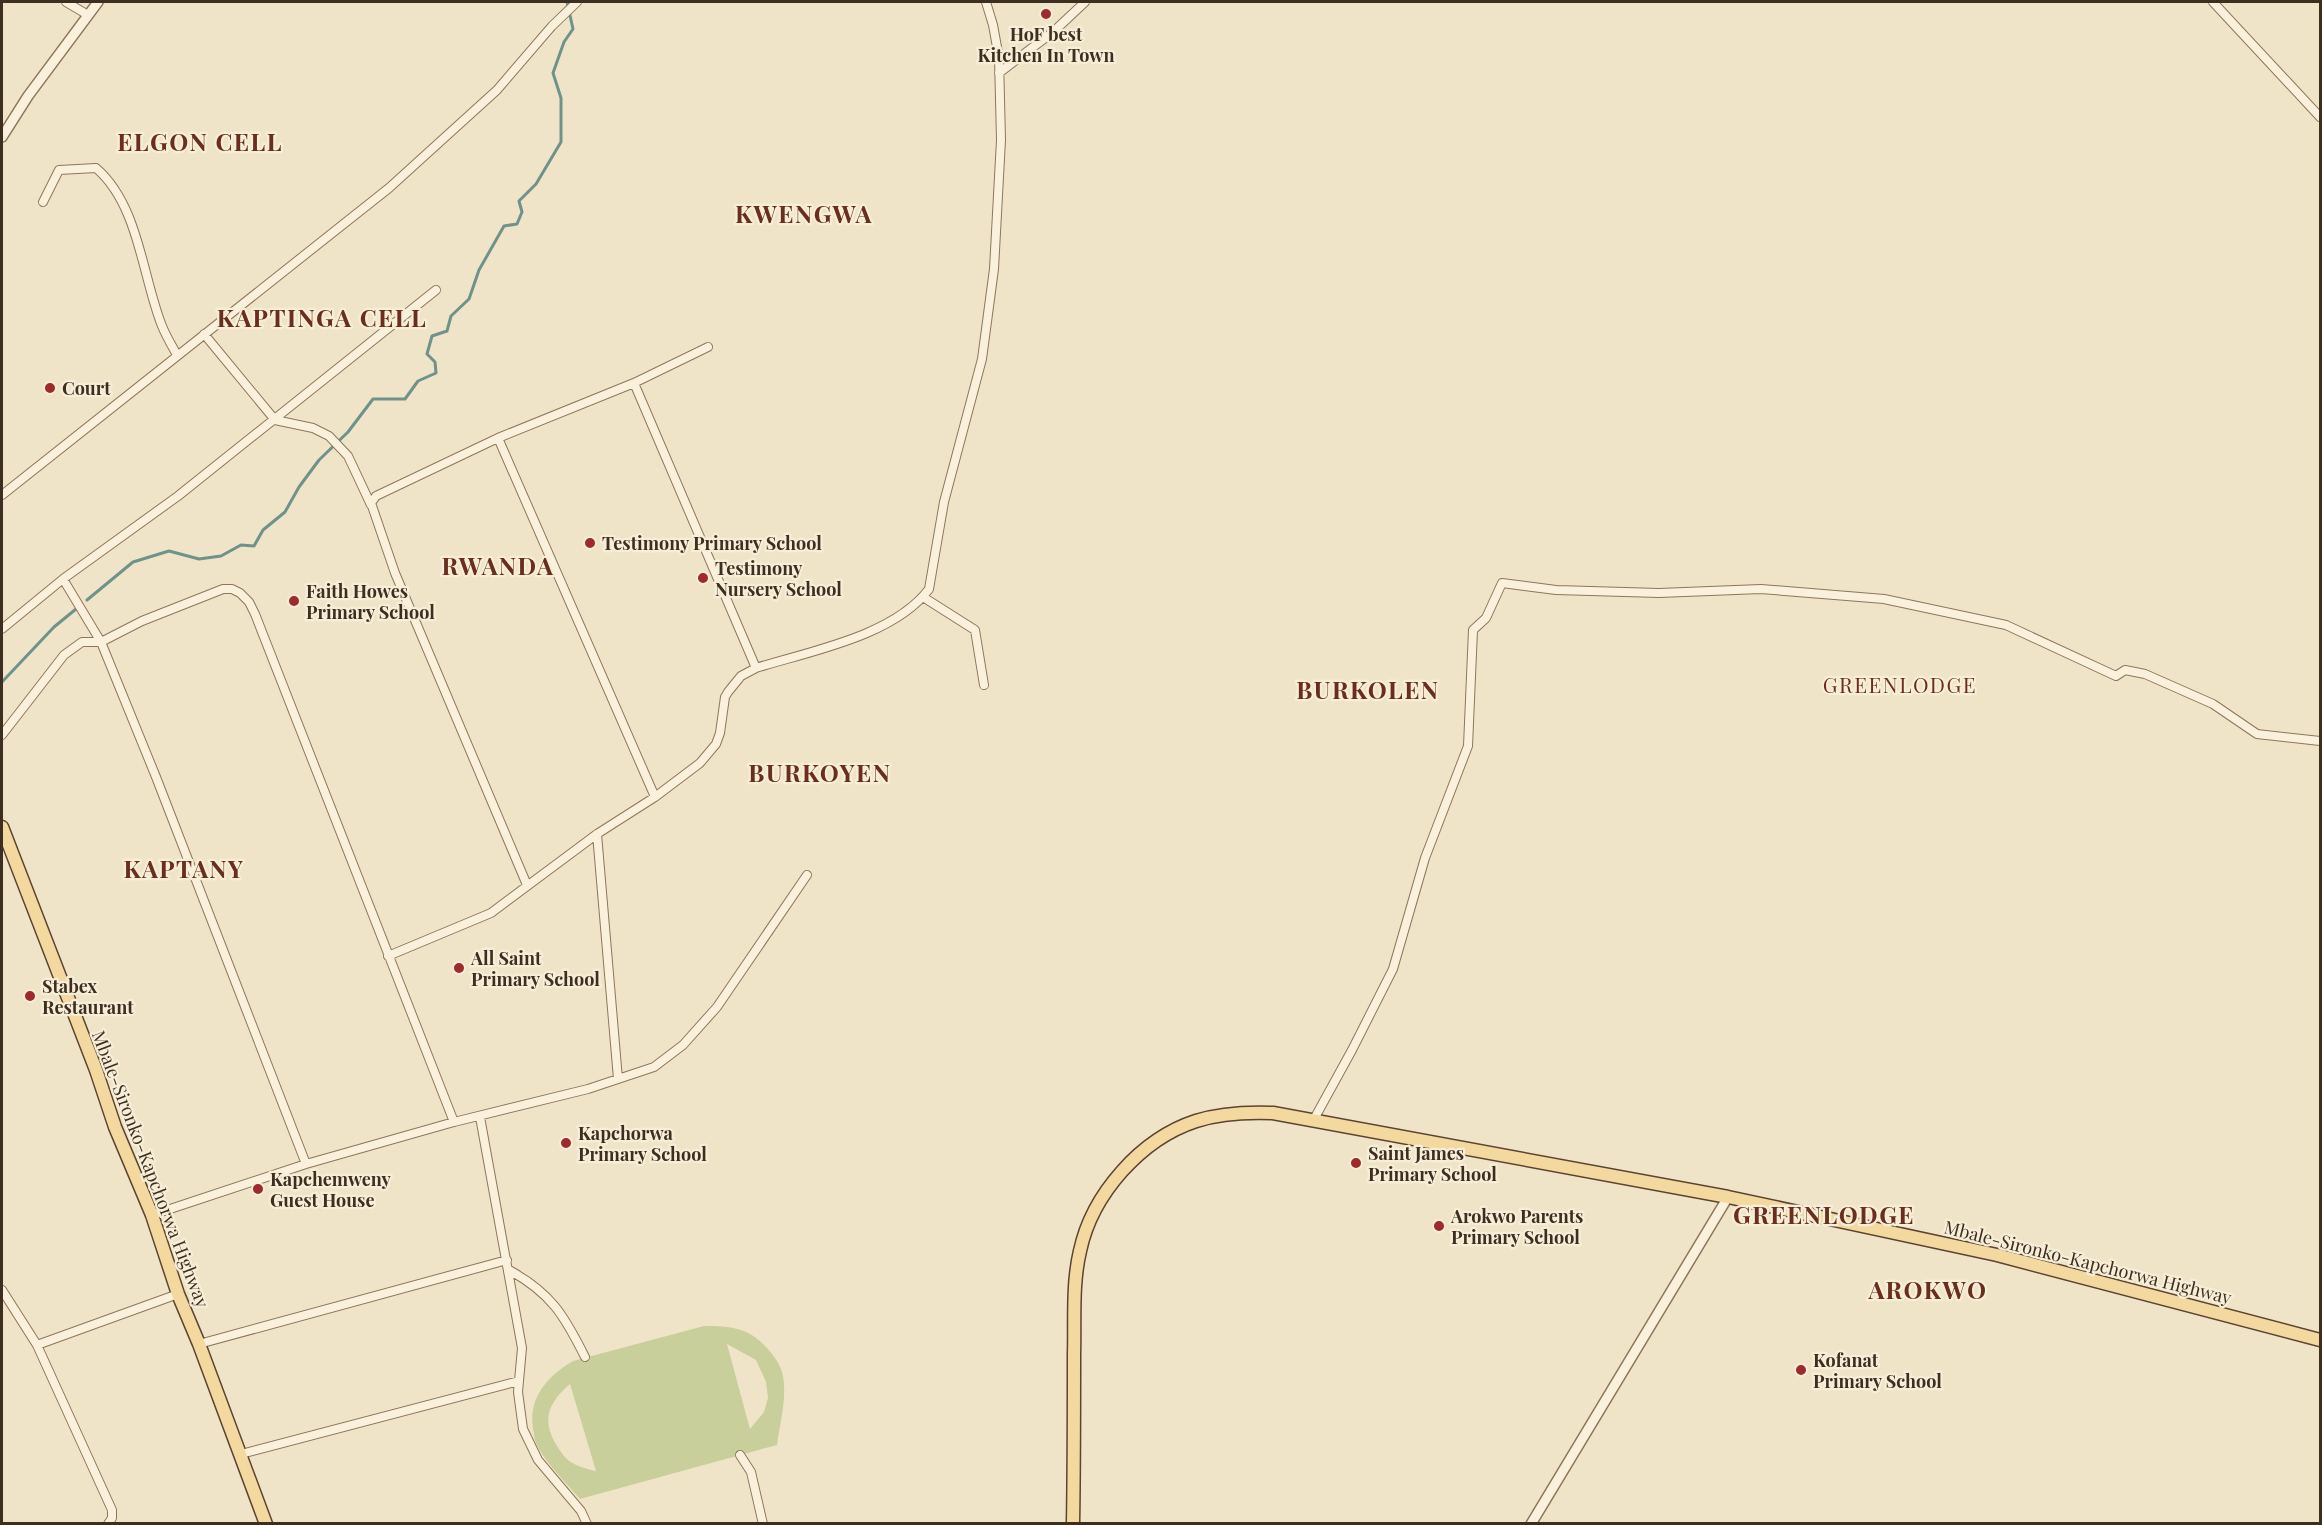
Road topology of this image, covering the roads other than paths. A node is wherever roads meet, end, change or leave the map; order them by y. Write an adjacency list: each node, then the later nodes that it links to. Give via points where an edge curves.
1 (66, 2): 7 (street)
2 (98, 2): 7 (street)
3 (986, 2): 8 (street)
4 (1085, 2): 8 (street)
5 (2213, 2): 9 (street)
6 (576, 3): 13 (street, via 497,90 446,138)
7 (88, 15): 10 (street)
8 (999, 73): 22 (street, via 1001,140 994,269 982,359 944,502 931,582)
9 (2320, 117)
10 (2, 137)
11 (43, 202): 15 (street, via 59,170 96,168 108,179 140,250 162,328)
12 (436, 290): 17 (street)
13 (204, 334): 15 (street); 17 (street)
14 (708, 347): 16 (street)
15 (177, 355): 19 (street)
16 (634, 383): 18 (street); 25 (street)
17 (275, 420): 20 (street, via 313,428 332,439 348,456); 21 (street)
18 (498, 438): 20 (street, via 376,496); 29 (street)
19 (2, 495)
20 (371, 505): 33 (street, via 395,573)
21 (63, 579): 23 (street); 24 (street)
22 (922, 597): 25 (street, via 868,633); 26 (street, via 975,630)
23 (2, 628)
24 (100, 642): 27 (street, via 82,642 64,655); 34 (street, via 216,591 232,589 244,597 255,614); 39 (street)
25 (756, 668): 29 (street, via 741,676 725,697 720,733 708,755)
26 (984, 685)
27 (2, 735)
28 (2320, 741): 37 (street, via 2257,734 2213,704 2145,674 2125,670 2116,676 2006,625 1884,599 1761,589 1659,593 1502,584 1486,618 1473,630 1468,746 1425,858 1394,969)
29 (655, 797): 31 (street)
30 (2, 827): 41 (main road, Mbale-Sironko-Kapchorwa Highway)
31 (597, 834): 33 (street); 35 (street)
32 (807, 875): 35 (street, via 717,1007 684,1044 654,1067)
33 (527, 885): 34 (street, via 482,918)
34 (388, 956): 38 (street)
35 (618, 1078): 36 (street)
36 (480, 1116): 38 (street); 42 (street)
37 (1313, 1121): 40 (main road, Mbale-Sironko-Kapchorwa Highway); 57 (main road, Mbale-Sironko-Kapchorwa Highway, via 1244,1112 1197,1120 1171,1131 1139,1155 1111,1184 1093,1214 1080,1251 1075,1299)
38 (454, 1122): 39 (street)
39 (306, 1164): 41 (street)
40 (1728, 1197): 46 (main road, Mbale-Sironko-Kapchorwa Highway, via 1997,1255); 58 (street)
41 (152, 1215): 45 (main road, Mbale-Sironko-Kapchorwa Highway)
42 (507, 1260): 43 (street); 47 (street)
43 (509, 1270): 49 (street, via 533,1283 559,1310); 50 (street, via 522,1348)
44 (2, 1290): 48 (street)
45 (178, 1294): 47 (main road, Mbale-Sironko-Kapchorwa Highway); 48 (street)
46 (2320, 1340)
47 (199, 1344): 51 (main road, Mbale-Sironko-Kapchorwa Highway)
48 (37, 1345): 53 (street, via 112,1510)
49 (585, 1357)
50 (519, 1382): 51 (street); 55 (street, via 519,1406 528,1442)
51 (241, 1454): 54 (main road, Mbale-Sironko-Kapchorwa Highway)
52 (740, 1455): 56 (street, via 751,1472)
53 (108, 1524)
54 (266, 1524)
55 (587, 1524)
56 (763, 1524)
57 (1073, 1524)
58 (1531, 1524)

